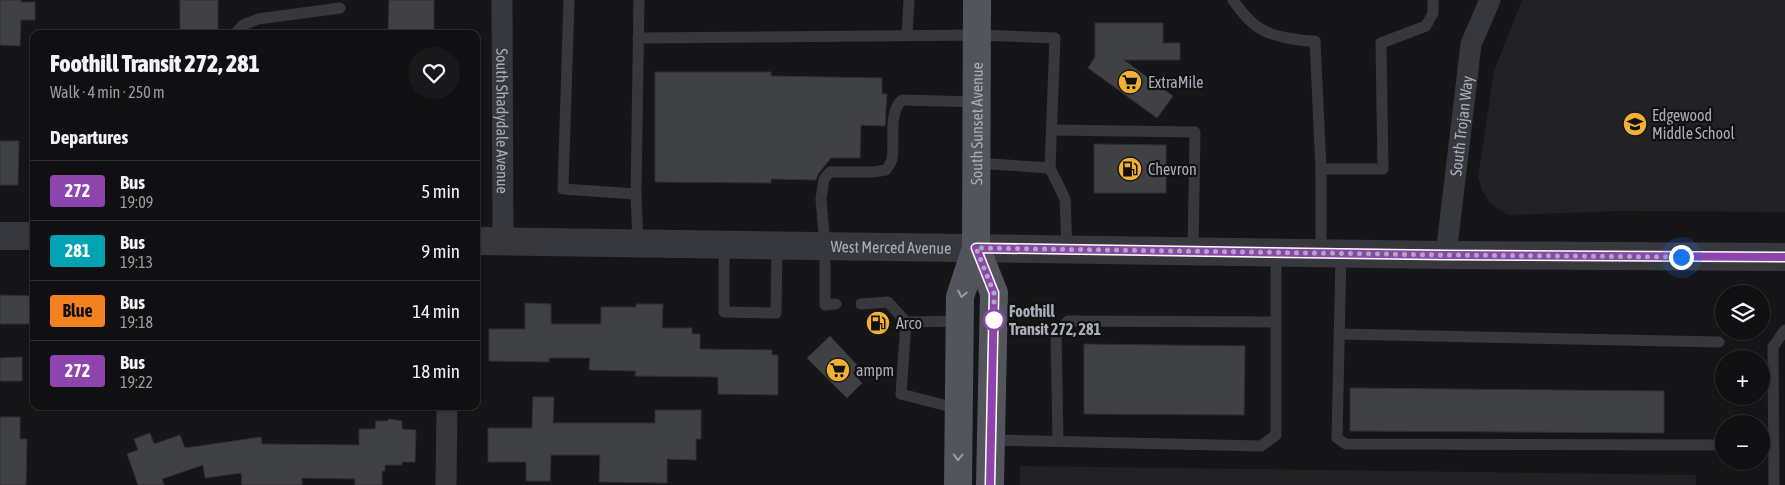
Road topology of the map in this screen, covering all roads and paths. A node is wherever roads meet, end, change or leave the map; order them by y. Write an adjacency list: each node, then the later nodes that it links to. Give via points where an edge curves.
1 (502, 0): 22 (street, South Shadydale Avenue)
2 (569, 0): 19 (lane, via 563,190)
3 (639, 0): 13 (lane)
4 (909, 0): 11 (lane)
5 (977, 0): 12 (main road, South Sunset Avenue)
6 (1234, 0): 18 (lane, via 1241,12 1261,29 1298,40 1315,41)
7 (1433, 0): 18 (lane, via 1433,13 1426,26 1381,43 1384,169)
8 (1490, 0): 32 (street, South Trojan Way, via 1470,44)
9 (340, 8): 10 (lane, via 258,19)
10 (238, 30)
11 (907, 35): 12 (lane); 13 (lane)
12 (977, 35): 14 (main road, South Sunset Avenue); 15 (lane, via 1055,38)
13 (638, 38): 19 (lane)
14 (976, 102): 16 (main road, South Sunset Avenue); 26 (lane, via 907,99 898,103 892,161 886,170 830,172 824,179 821,200)
15 (1052, 130): 17 (lane); 29 (lane, via 1195,132)
16 (976, 163): 17 (lane); 27 (main road, South Sunset Avenue)
17 (1050, 168): 28 (lane, via 1065,200)
18 (1321, 169): 31 (lane)
19 (636, 194): 23 (lane)
20 (0, 236): 21 (street)
21 (30, 236)
22 (489, 242): 23 (street, West Merced Avenue)
23 (638, 244): 24 (street, West Merced Avenue)
24 (724, 245): 25 (street, West Merced Avenue); 25 (lane, via 724,312 776,313)
25 (777, 246): 26 (street, West Merced Avenue)
26 (825, 246): 27 (street, West Merced Avenue); 34 (lane, via 825,304)
27 (976, 248): 28 (street, West Merced Avenue); 36 (main road, South Sunset Avenue, one-way to 36, via 960,297); 44 (main road, South Sunset Avenue, via 994,293)
28 (1067, 249): 29 (street, West Merced Avenue)
29 (1193, 251): 30 (street, West Merced Avenue)
30 (1276, 252): 31 (street, West Merced Avenue); 38 (lane)
31 (1331, 253): 32 (street, West Merced Avenue); 40 (lane)
32 (1446, 255): 33 (street, West Merced Avenue)
33 (1785, 257)
34 (836, 304)
35 (862, 304): 37 (lane, via 888,302)
36 (960, 321): 37 (lane); 42 (main road, South Sunset Avenue)
37 (906, 322): 42 (lane, via 901,394)
38 (1276, 322): 45 (lane, via 1068,321 1056,333); 45 (lane, via 1276,435 1262,446)
39 (1785, 330): 50 (lane, via 1773,347)
40 (1339, 334): 41 (lane); 46 (lane, via 1337,438 1346,444)
41 (1719, 342)
42 (959, 409): 48 (main road, South Sunset Avenue, one-way to 48)
43 (447, 410): 47 (street)
44 (990, 440): 45 (lane); 49 (main road, South Sunset Avenue)
45 (1058, 441)
46 (1715, 445)
47 (446, 485)
48 (958, 485)
49 (990, 485)
50 (1774, 485)

